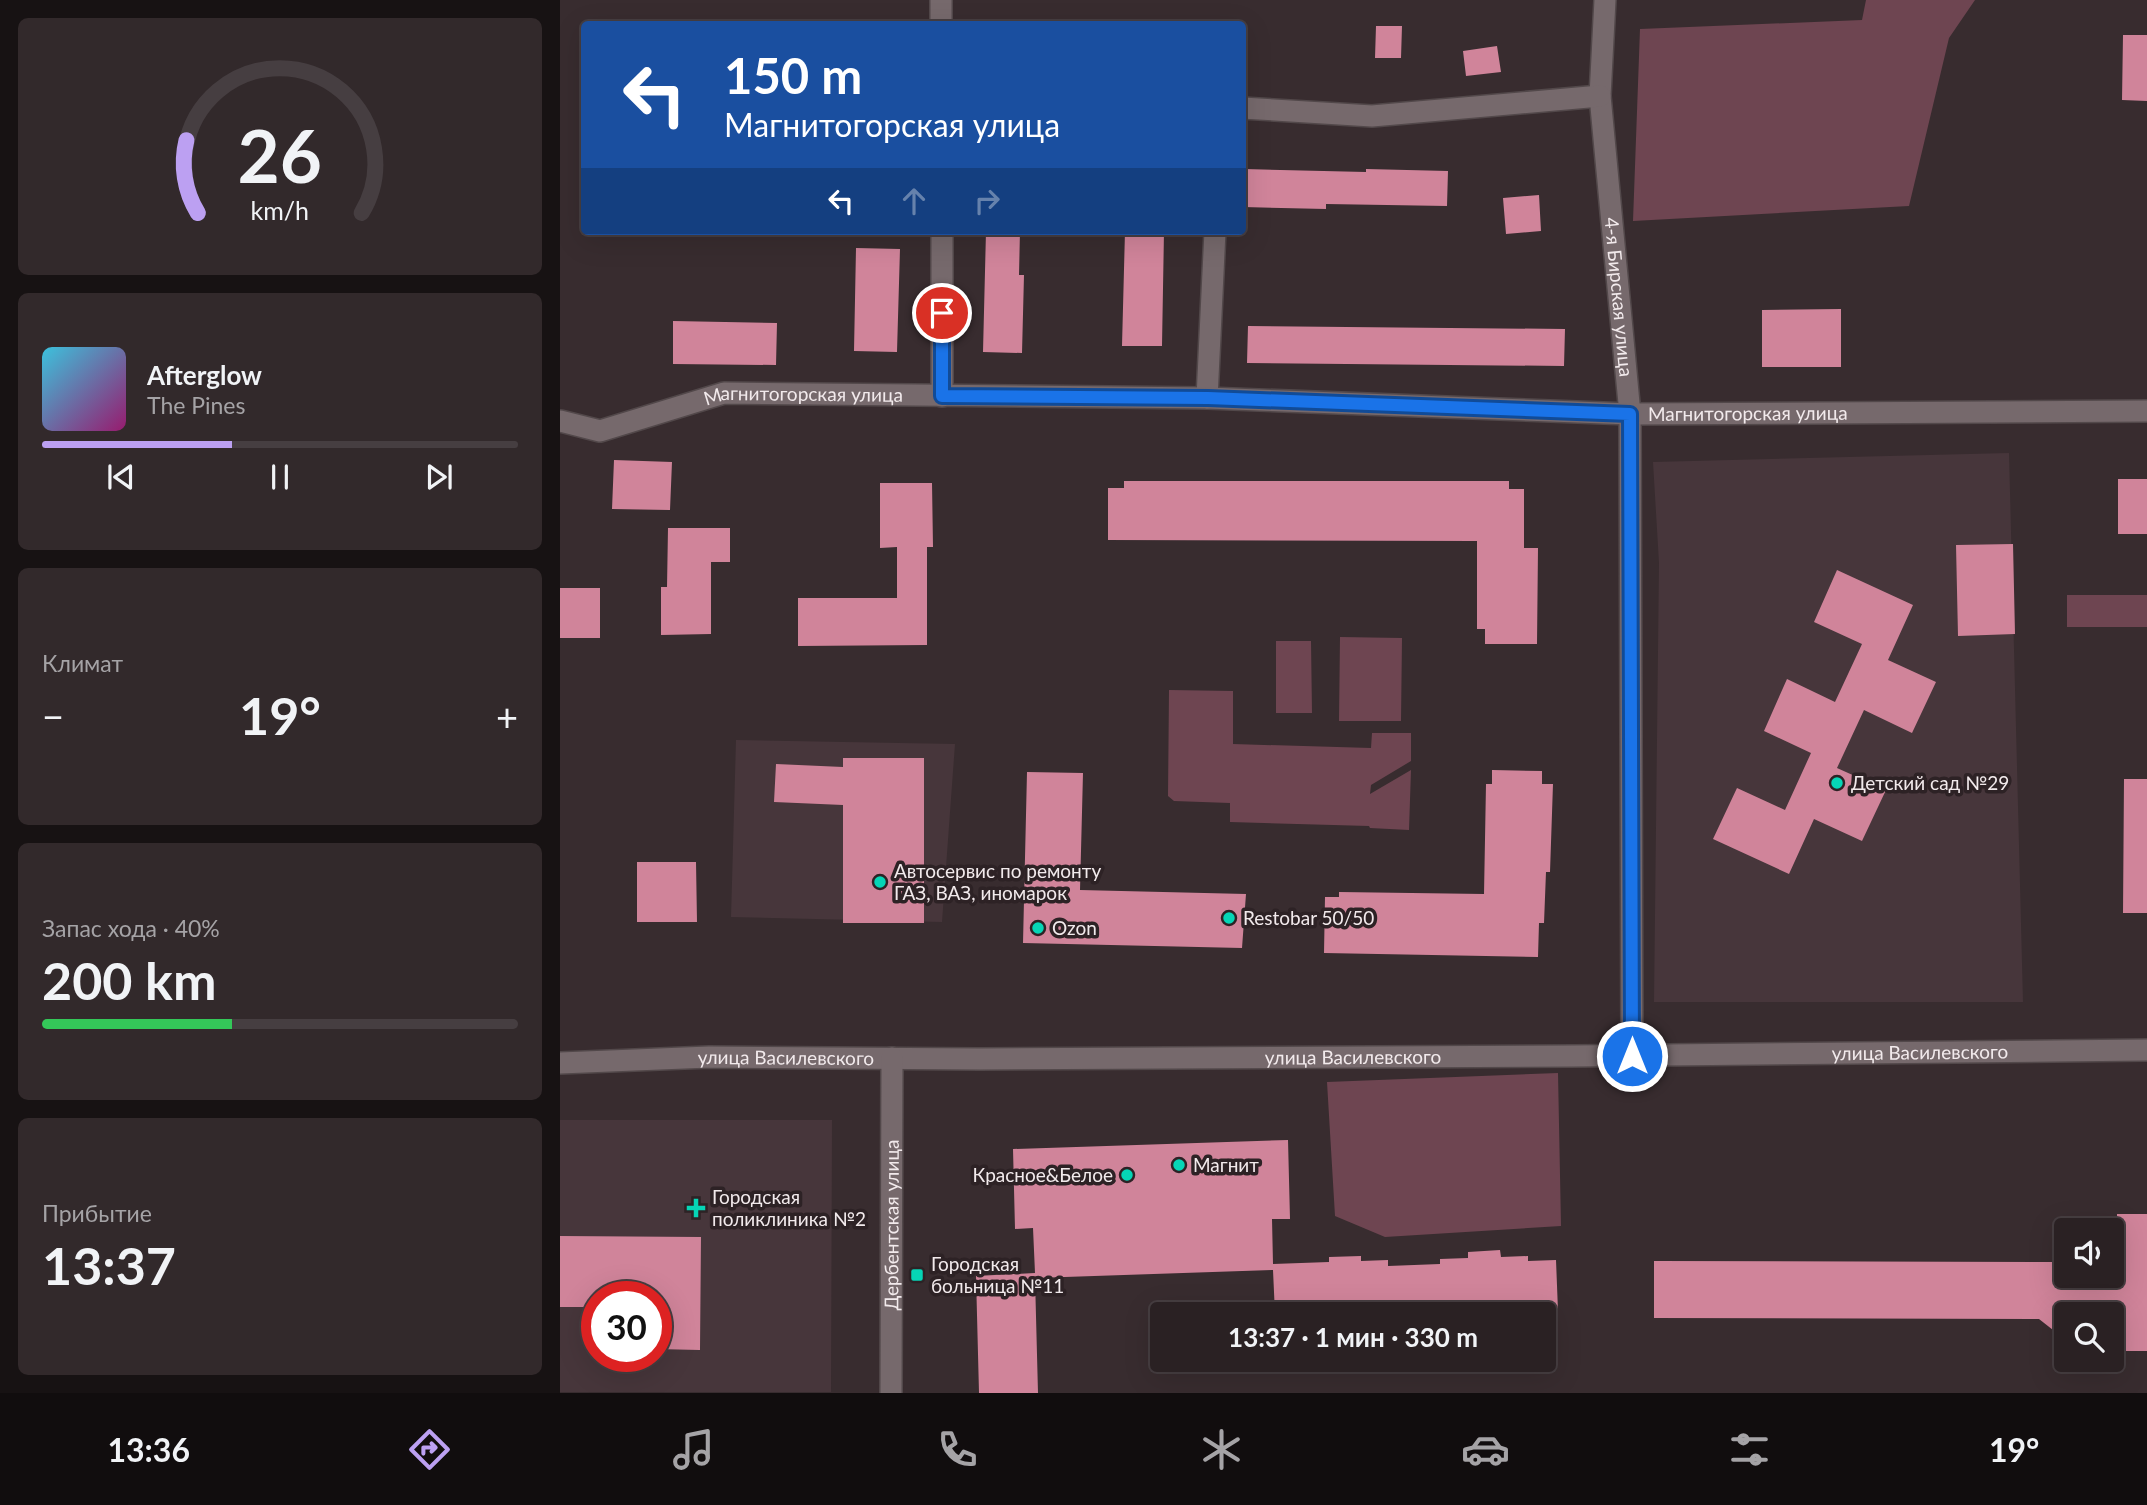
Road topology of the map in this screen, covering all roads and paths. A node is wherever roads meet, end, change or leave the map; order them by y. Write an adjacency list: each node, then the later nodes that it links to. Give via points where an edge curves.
1 (941, 0): 3 (street)
2 (1605, 0): 4 (street, 4-я Бирская улица)
3 (941, 21)
4 (1600, 96): 5 (street, via 1372,116); 11 (street, 4-я Бирская улица)
5 (1246, 108)
6 (942, 235): 8 (street)
7 (1215, 235): 9 (street)
8 (942, 396): 9 (street, Магнитогорская улица); 12 (street, Магнитогорская улица, via 724,393 600,431)
9 (1208, 398): 11 (street, Магнитогорская улица)
10 (2147, 411): 11 (street, Магнитогорская улица)
11 (1630, 414): 14 (street, 4-я Бирская улица)
12 (560, 421)
13 (2147, 1050): 14 (street, улица Василевского)
14 (1632, 1056): 15 (street, улица Василевского)
15 (892, 1058): 16 (street, улица Василевского, via 709,1057); 17 (street, Дербентская улица)
16 (560, 1063)
17 (891, 1393)

